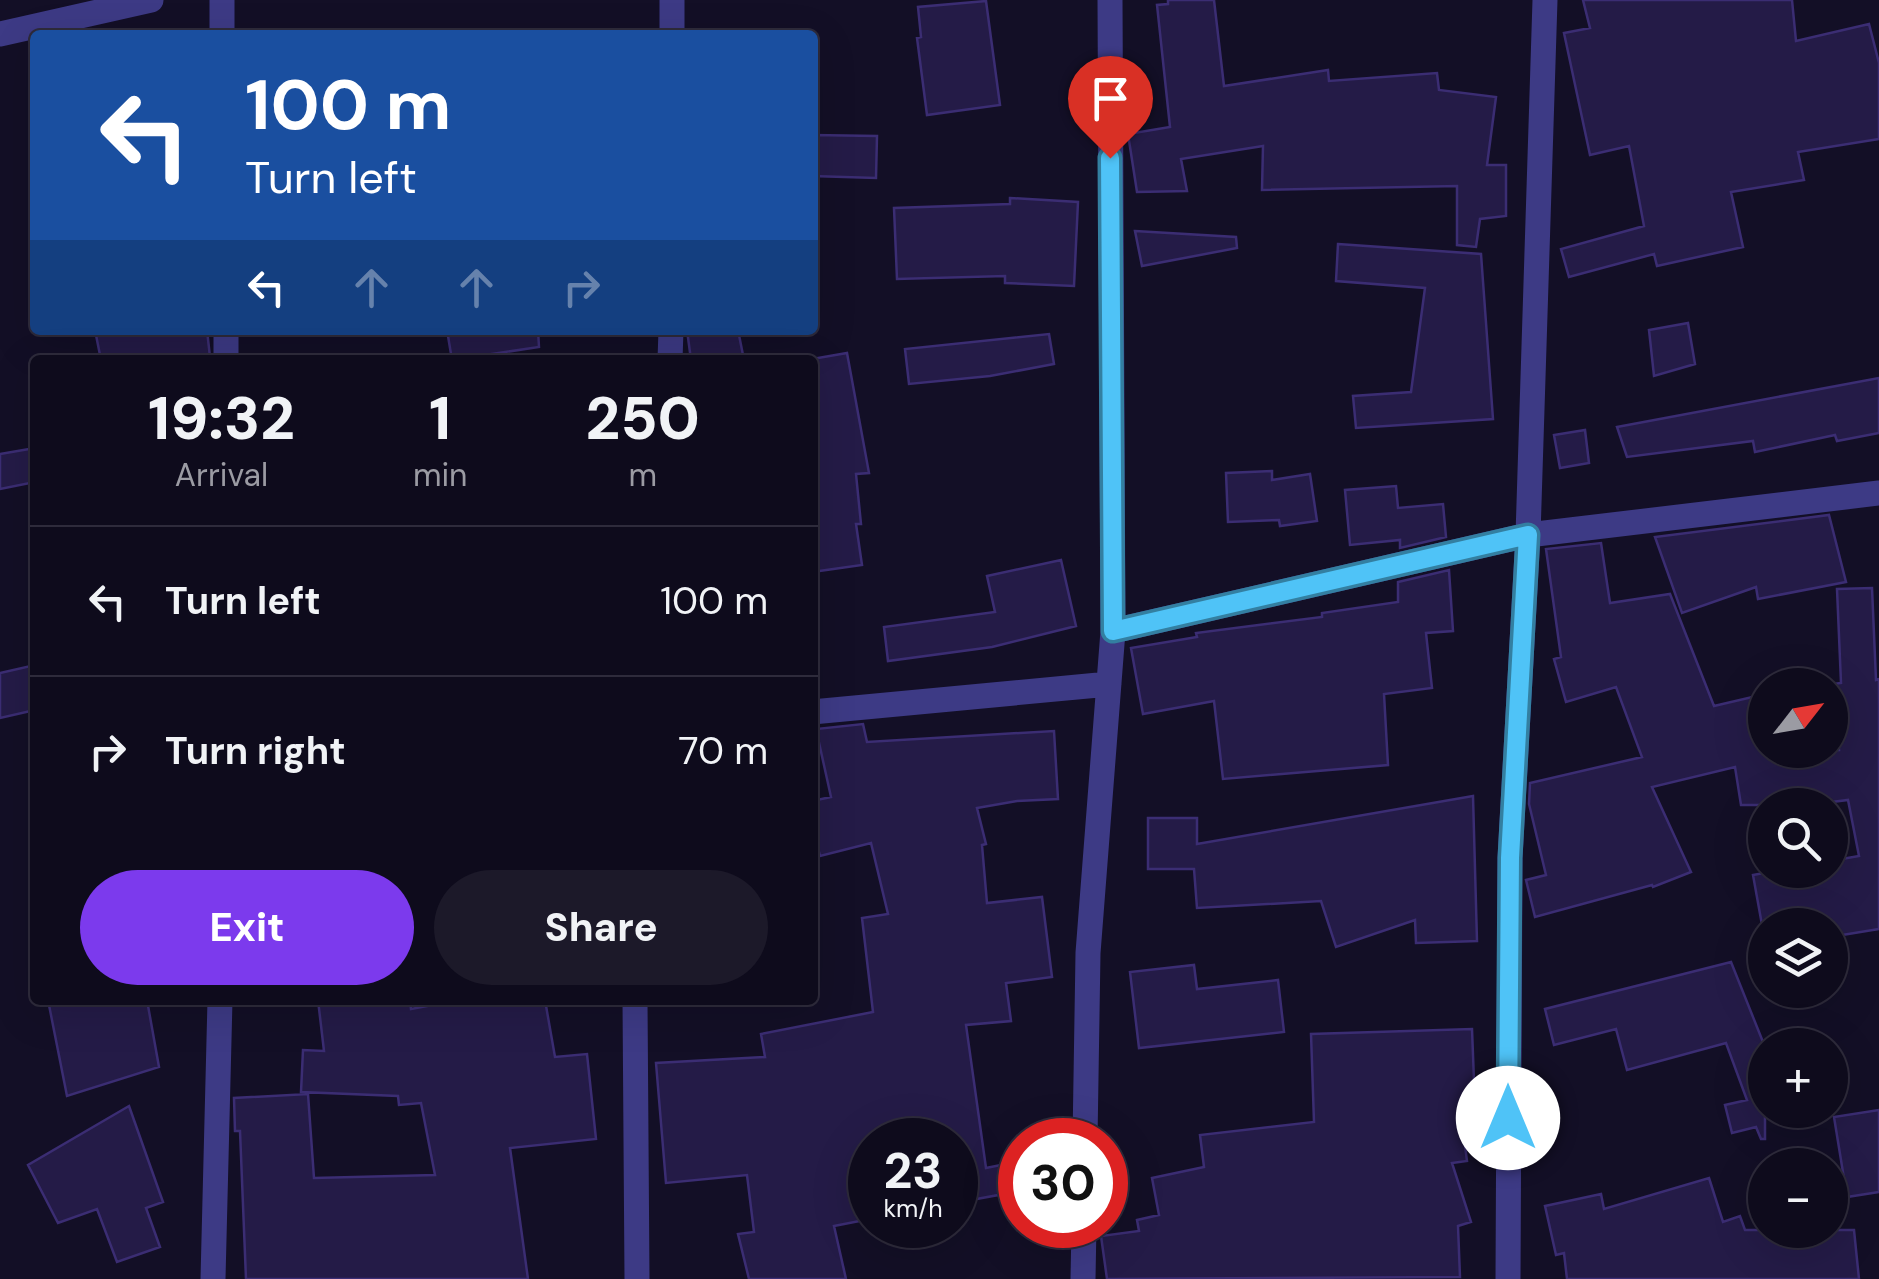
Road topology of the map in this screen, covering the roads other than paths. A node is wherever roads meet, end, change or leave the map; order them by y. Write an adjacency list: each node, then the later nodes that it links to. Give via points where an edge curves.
1 (151, 0): 8 (street)
2 (222, 0): 6 (street)
3 (672, 0): 7 (street)
4 (1110, 0): 11 (street)
5 (1544, 0): 10 (street)
6 (222, 30)
7 (672, 30)
8 (0, 34)
9 (1879, 492): 10 (street)
10 (1528, 535): 11 (street); 21 (street, via 1510,858)
11 (1113, 631): 12 (street)
12 (1109, 684): 13 (street); 16 (street, via 1088,953)
13 (818, 711)
14 (220, 1005): 18 (street)
15 (636, 1005): 19 (street)
16 (1085, 1118)
17 (1084, 1248): 20 (street)
18 (212, 1279)
19 (637, 1279)
20 (1083, 1279)
21 (1508, 1279)

